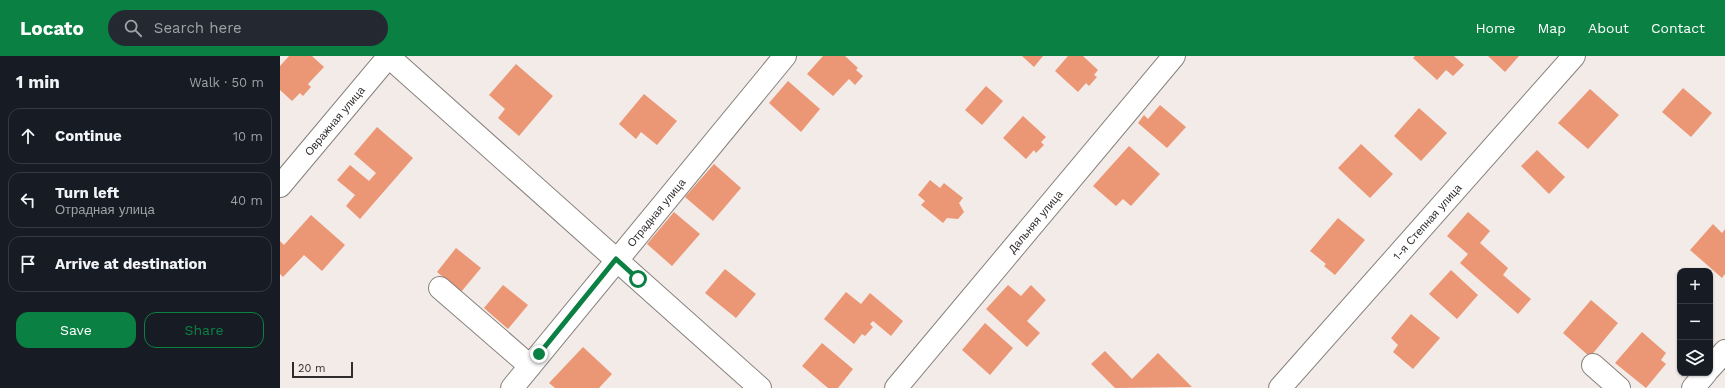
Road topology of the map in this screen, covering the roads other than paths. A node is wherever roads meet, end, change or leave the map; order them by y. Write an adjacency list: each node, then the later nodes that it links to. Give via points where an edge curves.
1 (389, 56): 5 (street, Овражная улица); 6 (street)
2 (785, 56): 6 (street, Отрадная улица)
3 (1174, 56): 15 (street, Дальняя улица)
4 (1574, 56): 16 (street, 1-я Степная улица)
5 (280, 186)
6 (616, 259): 11 (street, Отрадная улица); 14 (street)
7 (440, 288): 11 (street)
8 (1725, 351): 10 (street)
9 (1592, 365): 17 (street)
10 (1713, 365)
11 (530, 366): 13 (street, Отрадная улица)
12 (1703, 376): 18 (street)
13 (512, 388)
14 (760, 388)
15 (896, 388)
16 (1280, 388)
17 (1619, 388)
18 (1693, 388)

